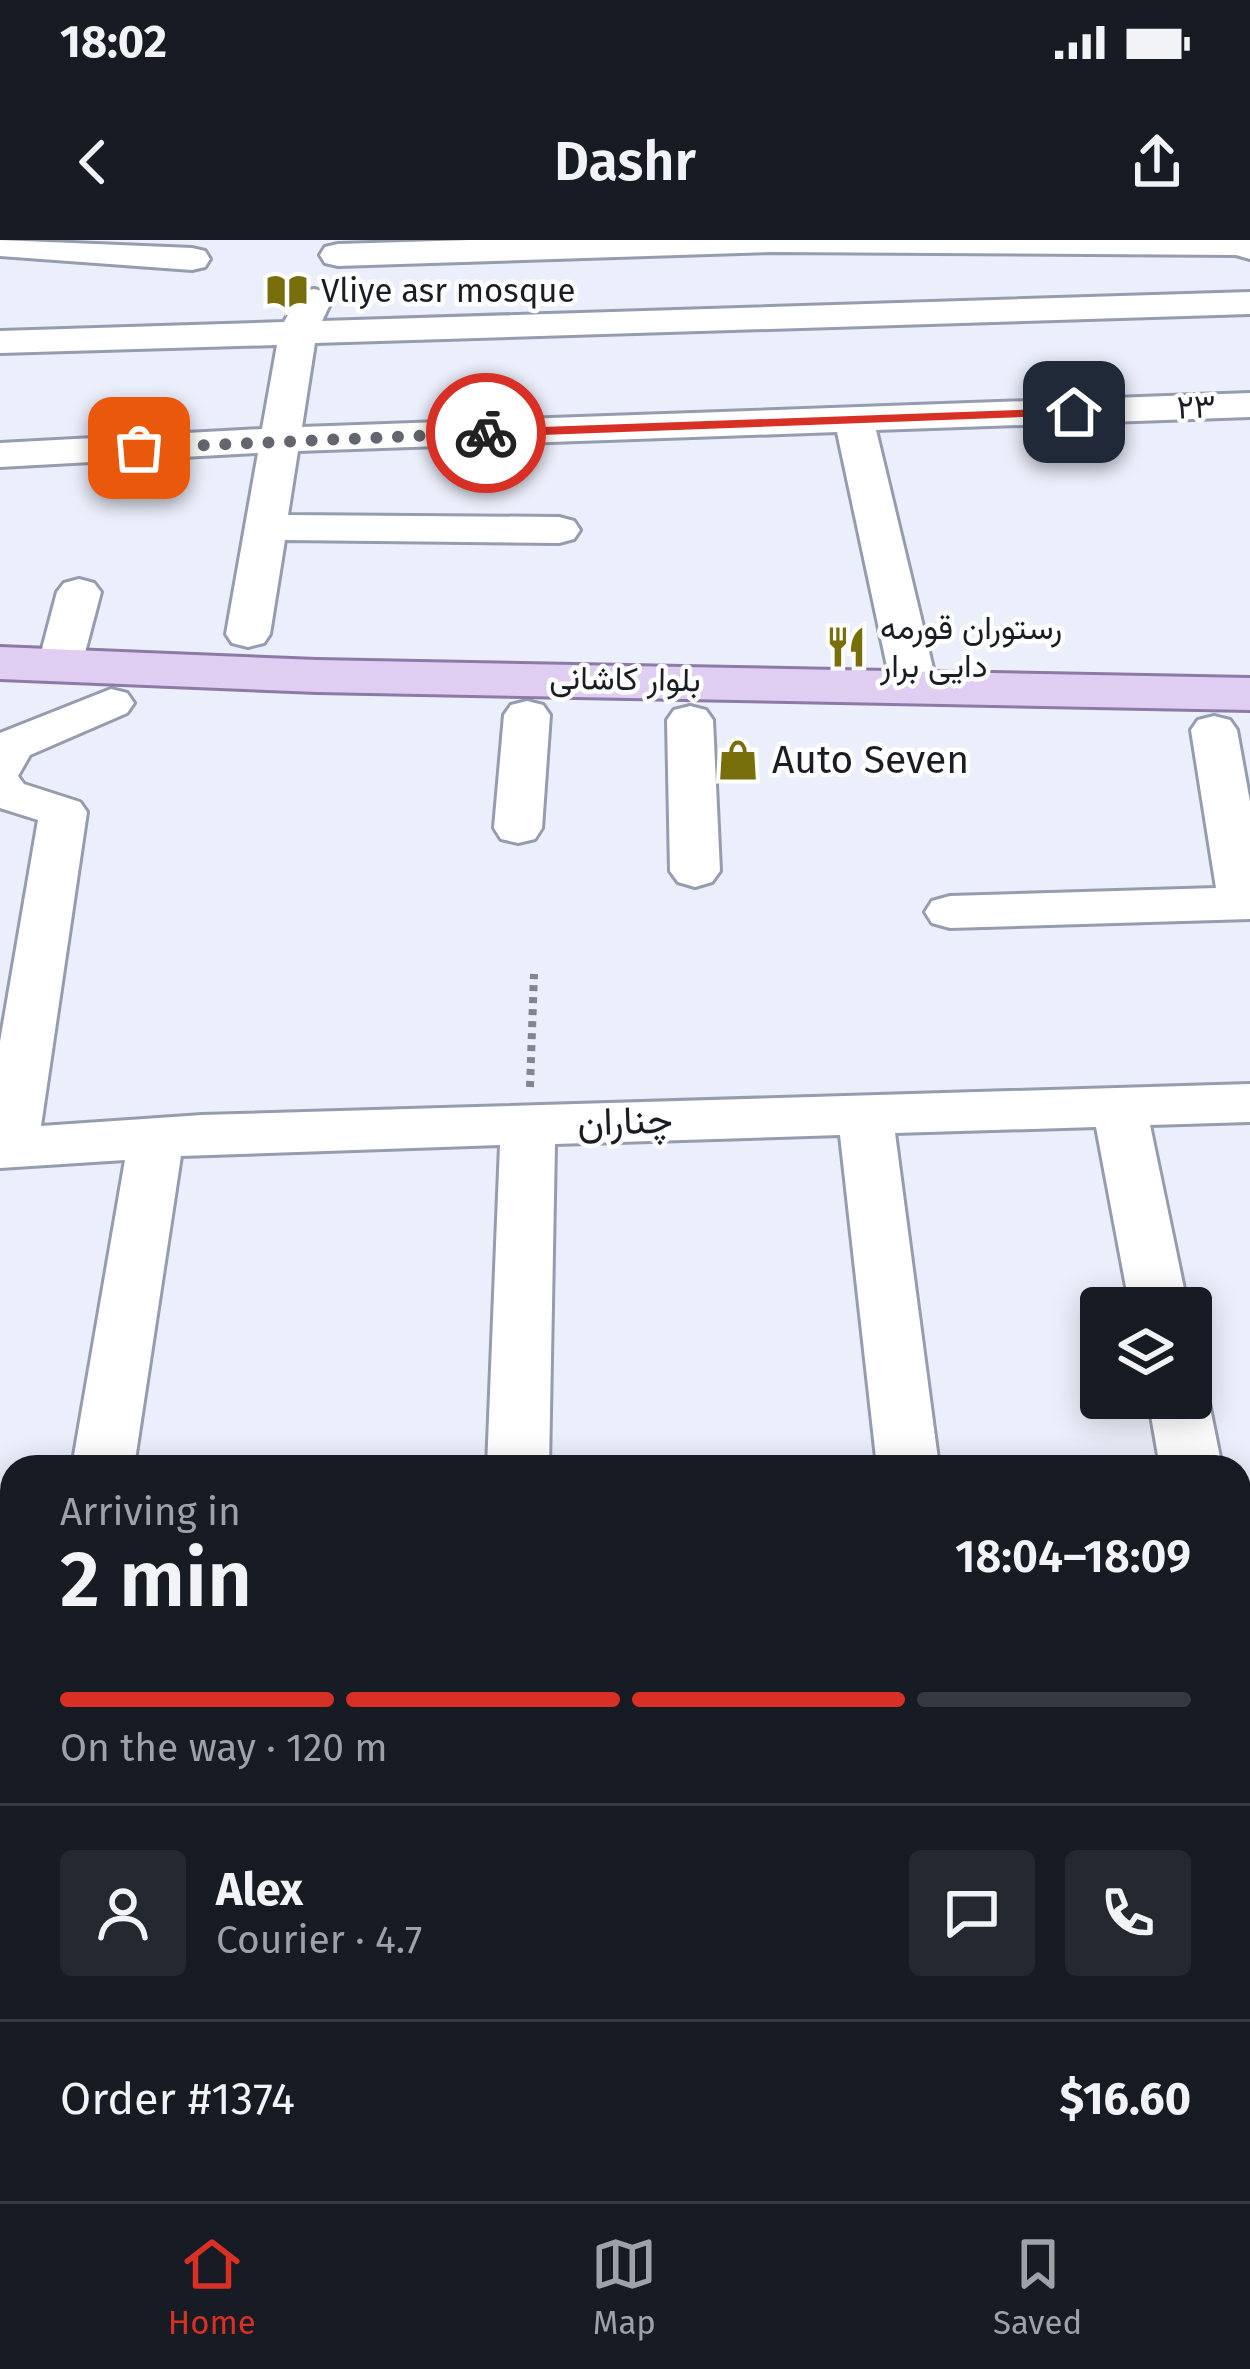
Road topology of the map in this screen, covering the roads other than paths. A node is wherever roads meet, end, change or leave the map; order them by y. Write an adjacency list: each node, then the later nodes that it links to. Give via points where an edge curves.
1 (0, 244): 4 (street)
2 (1246, 244): 3 (street)
3 (344, 248): 6 (street)
4 (197, 249): 7 (street)
5 (1250, 303): 6 (street)
6 (298, 331): 7 (street); 11 (street)
7 (149, 336): 8 (street)
8 (0, 342)
9 (1250, 405): 10 (street, ۲۳)
10 (854, 421): 11 (street, ۲۳); 21 (street)
11 (279, 440): 12 (street, ۲۳); 13 (street)
12 (0, 455)
13 (265, 527): 14 (street); 16 (street)
14 (559, 530)
15 (79, 592): 18 (street)
16 (248, 634): 19 (street); 20 (street)
17 (0, 663): 18 (main road, بلوار کاشانی)
18 (60, 664): 19 (main road, بلوار کاشانی)
19 (184, 670): 20 (main road, بلوار کاشانی)
20 (317, 676): 21 (main road, بلوار کاشانی)
21 (914, 686): 24 (main road, بلوار کاشانی)
22 (0, 700): 23 (main road, بلوار کاشانی)
23 (111, 703): 25 (main road, بلوار کاشانی); 27 (street, via 10,746)
24 (1231, 712): 26 (main road, بلوار کاشانی); 31 (street)
25 (527, 716): 26 (main road, بلوار کاشانی); 29 (street)
26 (690, 721): 30 (street)
27 (0, 768)
28 (0, 784): 32 (street, via 1,793 63,812)
29 (518, 828)
30 (695, 871)
31 (1246, 903): 33 (street)
32 (24, 911): 39 (street)
33 (950, 911)
34 (1250, 1103): 35 (street, چناران)
35 (1119, 1106): 36 (street, چناران); 40 (street)
36 (865, 1114): 37 (street, چناران); 44 (street)
37 (528, 1124): 38 (street, چناران); 43 (street)
38 (156, 1138): 39 (street, چناران); 42 (street)
39 (5, 1148)
40 (1156, 1287)
41 (1182, 1419): 45 (street)
42 (105, 1455)
43 (518, 1455)
44 (907, 1455)
45 (1189, 1455)

